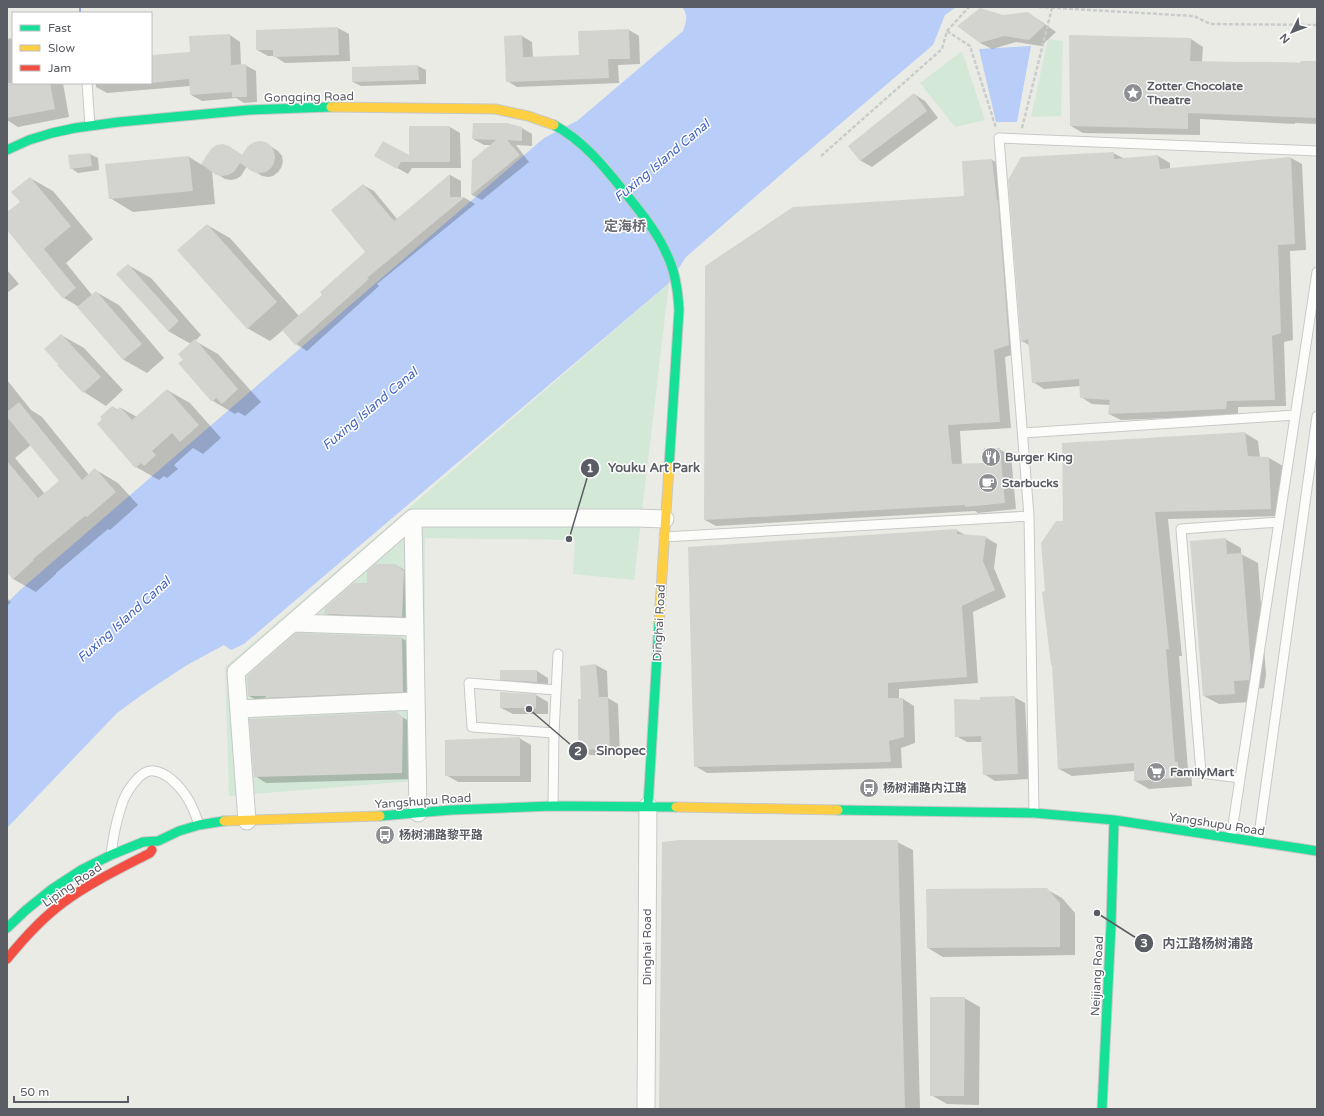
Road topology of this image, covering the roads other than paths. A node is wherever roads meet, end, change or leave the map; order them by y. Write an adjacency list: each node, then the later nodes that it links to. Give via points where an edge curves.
1 (86, 84): 2 (lane)
2 (90, 126): 3 (street, Gongqing Road, via 52,133); 5 (street, Gongqing Road, via 249,110 338,107 495,109 544,120 572,136)
3 (7, 150)
4 (1317, 151): 9 (lane, via 999,138)
5 (600, 162): 12 (street, Dinghai Road, via 658,235 673,269 678,290 679,310)
6 (1317, 272): 7 (lane)
7 (1295, 415): 9 (lane); 13 (lane)
8 (1317, 416): 32 (lane)
9 (1023, 433): 10 (lane)
10 (1030, 516): 14 (lane); 26 (lane)
11 (412, 518): 12 (street); 15 (street); 16 (street)
12 (665, 519): 14 (street, Dinghai Road)
13 (1279, 522): 22 (lane); 22 (lane, via 1181,529 1201,773)
14 (664, 537): 24 (street, Dinghai Road)
15 (293, 622): 16 (street); 20 (street, via 236,672)
16 (415, 627): 19 (street)
17 (558, 654): 18 (lane)
18 (556, 690): 21 (lane); 21 (lane, via 469,683 472,727)
19 (416, 701): 20 (street); 25 (street)
20 (239, 709): 27 (street)
21 (554, 733): 23 (lane)
22 (1240, 778): 30 (lane)
23 (553, 806): 24 (street, Yangshupu Road); 25 (street, Yangshupu Road)
24 (648, 806): 26 (street, Yangshupu Road); 38 (street, Dinghai Road)
25 (418, 813): 27 (street, Yangshupu Road)
26 (1034, 813): 28 (street, Yangshupu Road)
27 (247, 820): 29 (street, Yangshupu Road)
28 (1114, 820): 30 (street, Yangshupu Road); 39 (street, Neijiang Road)
29 (199, 825): 31 (street, Liping Road); 34 (lane, via 184,792 165,775 153,770 136,780 127,792 121,805)
30 (1231, 838): 32 (street, Yangshupu Road)
31 (158, 841): 34 (street, Liping Road, via 143,842); 35 (street, Liping Road, via 150,853)
32 (1258, 842): 33 (street, Yangshupu Road)
33 (1317, 851)
34 (111, 855): 35 (lane); 36 (street, Liping Road, via 52,889)
35 (118, 870): 37 (street, Liping Road, via 64,902 39,924)
36 (7, 928)
37 (7, 959)
38 (646, 1109)
39 (1102, 1109)

